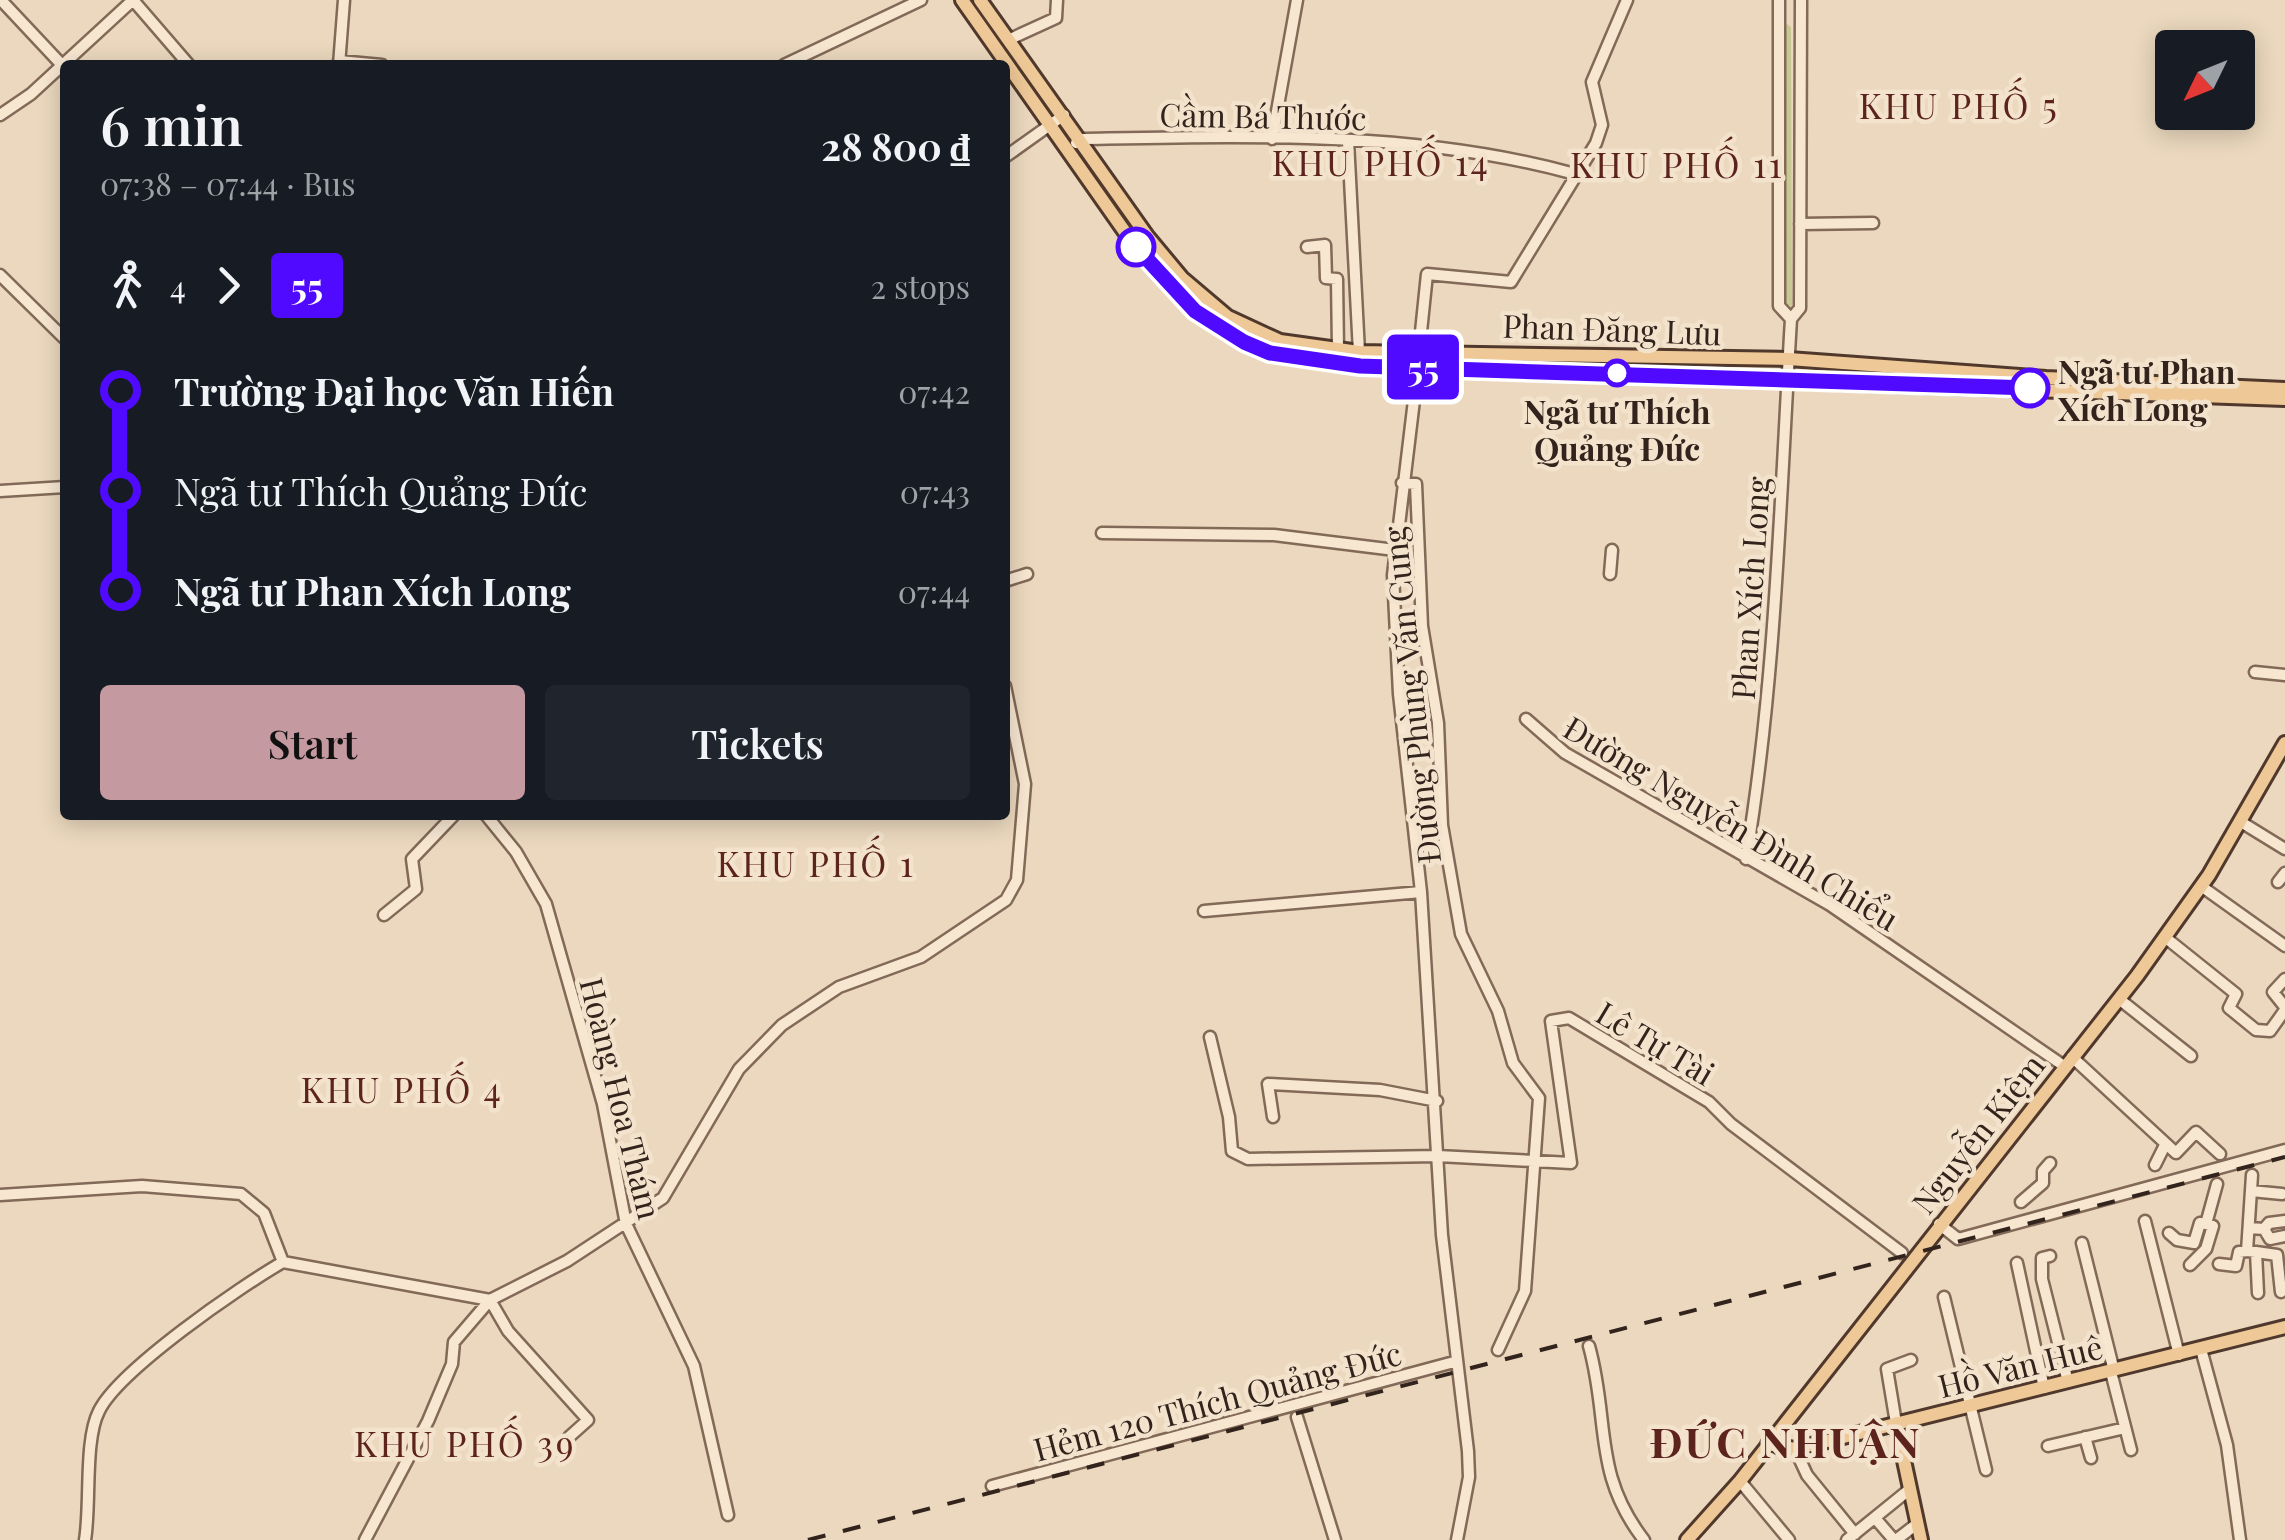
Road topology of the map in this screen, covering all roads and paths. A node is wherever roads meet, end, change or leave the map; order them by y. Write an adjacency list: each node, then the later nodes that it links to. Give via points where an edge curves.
1 (1, 0): 19 (street)
2 (133, 0): 15 (street); 16 (street)
3 (344, 0): 17 (street)
4 (921, 0): 18 (street)
5 (962, 0): 21 (main road, Phan Đăng Lưu)
6 (980, 0): 14 (main road, Phan Đăng Lưu)
7 (1057, 0): 14 (street, via 1056,18)
8 (1296, 0): 23 (street)
9 (1627, 0): 27 (street, via 1592,82 1602,126)
10 (1779, 0): 12 (street, Phan Xích Long)
11 (1801, 0): 13 (street, Phan Xích Long)
12 (1778, 17): 13 (street); 32 (street, Phan Xích Long, via 1780,306)
13 (1801, 18): 29 (street, Phan Xích Long)
14 (1008, 40): 21 (main road, Phan Đăng Lưu)
15 (65, 60)
16 (185, 60)
17 (339, 60)
18 (795, 60)
19 (60, 64): 20 (street)
20 (0, 116)
21 (1058, 120): 22 (main road, Phan Đăng Lưu); 25 (main road, Phan Đăng Lưu); 26 (street)
22 (1081, 139): 23 (street, Cầm Bá Thước); 25 (street); 34 (main road, Phan Đăng Lưu, via 1147,236 1206,301 1252,331)
23 (1272, 139): 24 (street, Cầm Bá Thước)
24 (1348, 141): 27 (street, Cầm Bá Thước, via 1519,158); 36 (street)
25 (1069, 148): 38 (main road, Phan Đăng Lưu, via 1132,242 1220,328 1270,353)
26 (1010, 154)
27 (1575, 174): 35 (street, via 1511,282 1427,274)
28 (1872, 222): 29 (street)
29 (1800, 224): 32 (street, Phan Xích Long, via 1800,308)
30 (1307, 247): 34 (street, via 1325,245 1326,278 1337,279)
31 (0, 275): 33 (street)
32 (1792, 319): 37 (street, Phan Xích Long)
33 (60, 334)
34 (1338, 349): 36 (main road, Phan Đăng Lưu)
35 (1419, 350): 36 (main road, Phan Đăng Lưu); 37 (main road, Phan Đăng Lưu); 38 (main road)
36 (1360, 352)
37 (1789, 360): 39 (street, Phan Xích Long); 40 (main road, Phan Đăng Lưu)
38 (1418, 367): 39 (main road, Phan Đăng Lưu); 42 (street)
39 (1787, 378): 41 (main road, Phan Đăng Lưu); 65 (street, Phan Xích Long, via 1778,589)
40 (2285, 389)
41 (2285, 399)
42 (1402, 483): 45 (street); 46 (street, Đường Phùng Văn Cung, via 1416,484)
43 (60, 487): 44 (street)
44 (0, 491)
45 (1396, 530): 46 (street); 48 (street)
46 (1417, 532): 51 (street, Đường Phùng Văn Cung)
47 (1102, 533): 48 (street, via 1274,535)
48 (1395, 550): 50 (street)
49 (1612, 550): 53 (street)
50 (1394, 570): 51 (street); 67 (street, via 1399,694)
51 (1418, 572): 84 (street, Đường Phùng Văn Cung, via 1438,723 1442,825 1461,934 1498,1011 1513,1063 1539,1098)
52 (1027, 574): 54 (street)
53 (1610, 574)
54 (1010, 579)
55 (2255, 672): 56 (street)
56 (2285, 675)
57 (1010, 710): 95 (street, via 1025,784 1017,880 1006,900 921,957 839,988 782,1025 739,1069 663,1198)
58 (1526, 720): 65 (street, Đường Nguyễn Đình Chiểu, via 1564,753)
59 (2285, 743): 60 (main road, Nguyễn Kiệm)
60 (2282, 760): 63 (main road, Nguyễn Kiệm)
61 (449, 820): 69 (street, via 412,859 416,890)
62 (490, 820): 95 (street, Hoàng Hoa Thám, via 546,904 603,1104)
63 (2240, 822): 64 (street); 66 (main road, Nguyễn Kiệm)
64 (2285, 850)
65 (1746, 859): 77 (street, Đường Nguyễn Đình Chiểu, via 1830,904)
66 (2202, 886): 70 (main road, Nguyễn Kiệm); 71 (street)
67 (1421, 892): 68 (street); 78 (street)
68 (1204, 911)
69 (384, 915)
70 (2166, 938): 73 (main road, Nguyễn Kiệm); 74 (street, via 2236,994 2229,1008 2256,1030 2270,1031)
71 (2285, 946)
72 (2285, 978): 74 (street, via 2273,992)
73 (2119, 999): 76 (street); 77 (main road, Nguyễn Kiệm)
74 (2285, 1008)
75 (1210, 1037): 83 (street, Lê Tự Tài, via 1232,1151 1248,1159)
76 (2191, 1056)
77 (2068, 1061): 80 (street, Đường Nguyễn Đình Chiểu); 96 (main road, Nguyễn Kiệm)
78 (1437, 1102): 79 (street, via 1380,1090 1268,1084); 83 (street)
79 (1273, 1117)
80 (2165, 1145): 82 (street, via 2176,1153 2196,1132); 86 (street)
81 (2285, 1150): 96 (street, via 1958,1239)
82 (2220, 1154)
83 (1438, 1156): 84 (street, Lê Tự Tài); 121 (street)
84 (1534, 1162): 104 (street, Lê Tự Tài, via 1571,1163 1551,1021 1569,1018 1709,1102); 118 (street, Đường Phùng Văn Cung, via 1525,1291)
85 (2050, 1163): 92 (street, via 2042,1183)
86 (2156, 1166)
87 (2252, 1175): 89 (street)
88 (2217, 1184): 97 (street)
89 (2251, 1190): 90 (street); 98 (street)
90 (2282, 1194)
91 (0, 1195): 107 (street, via 142,1186 241,1194 264,1213)
92 (2021, 1202)
93 (2284, 1220): 99 (street)
94 (2145, 1221): 119 (street)
95 (626, 1224): 114 (street); 142 (street, Hoàng Hoa Thám, via 698,1375)
96 (1939, 1224): 132 (main road, Nguyễn Kiệm)
97 (2206, 1224): 100 (street, via 2200,1223 2194,1243); 110 (street, via 2212,1226 2206,1249)
98 (2249, 1228): 99 (street); 103 (street)
99 (2264, 1228): 101 (street, via 2270,1239)
100 (2169, 1233)
101 (2285, 1236)
102 (2082, 1243): 122 (street)
103 (2252, 1252): 105 (street); 109 (street, via 2238,1252 2236,1266); 112 (street)
104 (1902, 1253)
105 (2281, 1254): 111 (street)
106 (2050, 1256): 123 (street, via 2042,1258 2042,1280)
107 (283, 1262): 114 (street); 146 (street, via 111,1392 97,1413)
108 (2018, 1263): 124 (street)
109 (2219, 1264)
110 (2190, 1265)
111 (2280, 1292)
112 (2258, 1293)
113 (1944, 1297): 125 (street)
114 (490, 1300): 129 (street, via 508,1331 588,1420); 147 (street, via 454,1342 428,1421)
115 (2285, 1327): 117 (main road, Hồ Văn Huê)
116 (1589, 1346): 150 (street, via 1605,1464)
117 (2201, 1349): 119 (main road, Hồ Văn Huê); 155 (street, via 2227,1446)
118 (1498, 1350)
119 (2180, 1354): 122 (main road, Hồ Văn Huê)
120 (1911, 1360): 127 (street, via 1887,1369)
121 (1454, 1362): 131 (street, Hẻm 120 Thích Quảng Đức); 149 (street, via 1469,1477)
122 (2112, 1371): 123 (main road, Hồ Văn Huê); 128 (street)
123 (2068, 1382): 124 (main road, Hồ Văn Huê)
124 (2044, 1388): 125 (main road, Hồ Văn Huê)
125 (1971, 1406): 127 (main road, Hồ Văn Huê); 138 (street)
126 (1297, 1417): 148 (street)
127 (1896, 1424): 134 (main road, Hồ Văn Huê); 141 (main road)
128 (2125, 1428): 130 (street); 135 (street)
129 (569, 1437)
130 (2085, 1437): 133 (street); 137 (street)
131 (1164, 1439): 136 (street); 140 (street, Hẻm 120 Thích Quảng Đức)
132 (1768, 1444): 134 (main road, Hồ Văn Huê); 139 (main road, Nguyễn Kiệm)
133 (2048, 1446)
134 (1795, 1450): 145 (street)
135 (2131, 1450)
136 (1166, 1452)
137 (2091, 1458)
138 (1986, 1470)
139 (1740, 1480): 151 (main road, Nguyễn Kiệm); 152 (street)
140 (992, 1486)
141 (1910, 1489): 143 (street); 144 (main road)
142 (728, 1515)
143 (1875, 1518): 145 (street); 153 (street)
144 (1918, 1524): 153 (street); 154 (main road)
145 (1851, 1537)
146 (85, 1540)
147 (365, 1540)
148 (1336, 1540)
149 (1457, 1540)
150 (1644, 1540)
151 (1687, 1540)
152 (1790, 1540)
153 (1895, 1540)
154 (1920, 1540)
155 (2240, 1540)

